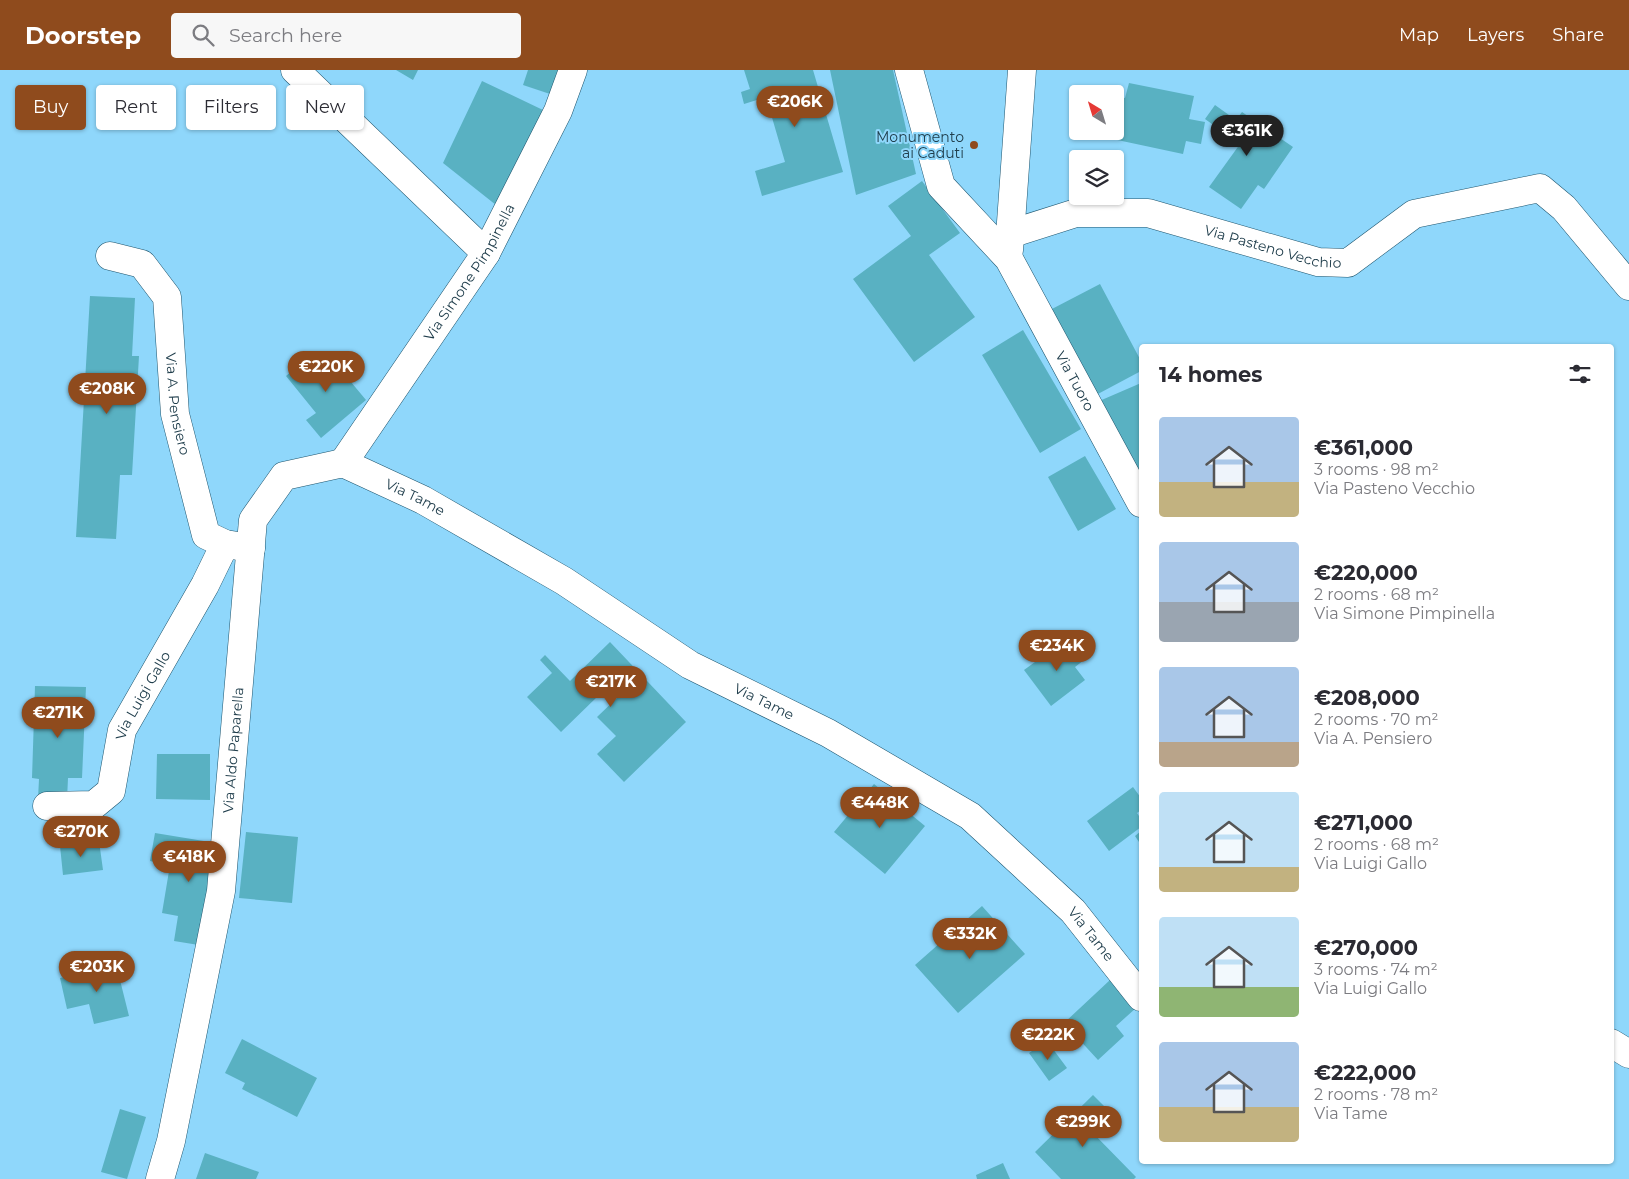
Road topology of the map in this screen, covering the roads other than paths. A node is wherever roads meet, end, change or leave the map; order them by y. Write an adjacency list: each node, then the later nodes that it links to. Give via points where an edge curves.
1 (295, 70): 6 (street)
2 (573, 70): 6 (street, Via Simone Pimpinella, via 558,111)
3 (909, 70): 5 (street, Via Tuoro, via 942,186)
4 (1022, 70): 5 (street)
5 (1010, 247): 8 (street, Via Pasteno Vecchio, via 1076,212 1148,213 1318,262 1348,263 1414,214 1540,188 1564,208); 10 (street, Via Tuoro)
6 (486, 253): 9 (street, Via Simone Pimpinella)
7 (110, 256): 11 (street, Via A. Pensiero, via 142,264 167,297 175,414 206,535)
8 (1629, 286)
9 (343, 463): 11 (street, Via Aldo Paparella, via 284,476); 13 (street, Via Tame, via 423,500 564,581 690,665 828,733 970,816 1073,911)
10 (1139, 499)
11 (238, 546): 12 (street, Via Luigi Gallo, via 205,585 122,730 111,791 94,805); 16 (street, Via Aldo Paparella, via 222,891 171,1141)
12 (47, 806)
13 (1139, 994)
14 (1614, 1045): 15 (street)
15 (1629, 1054)
16 (160, 1179)

